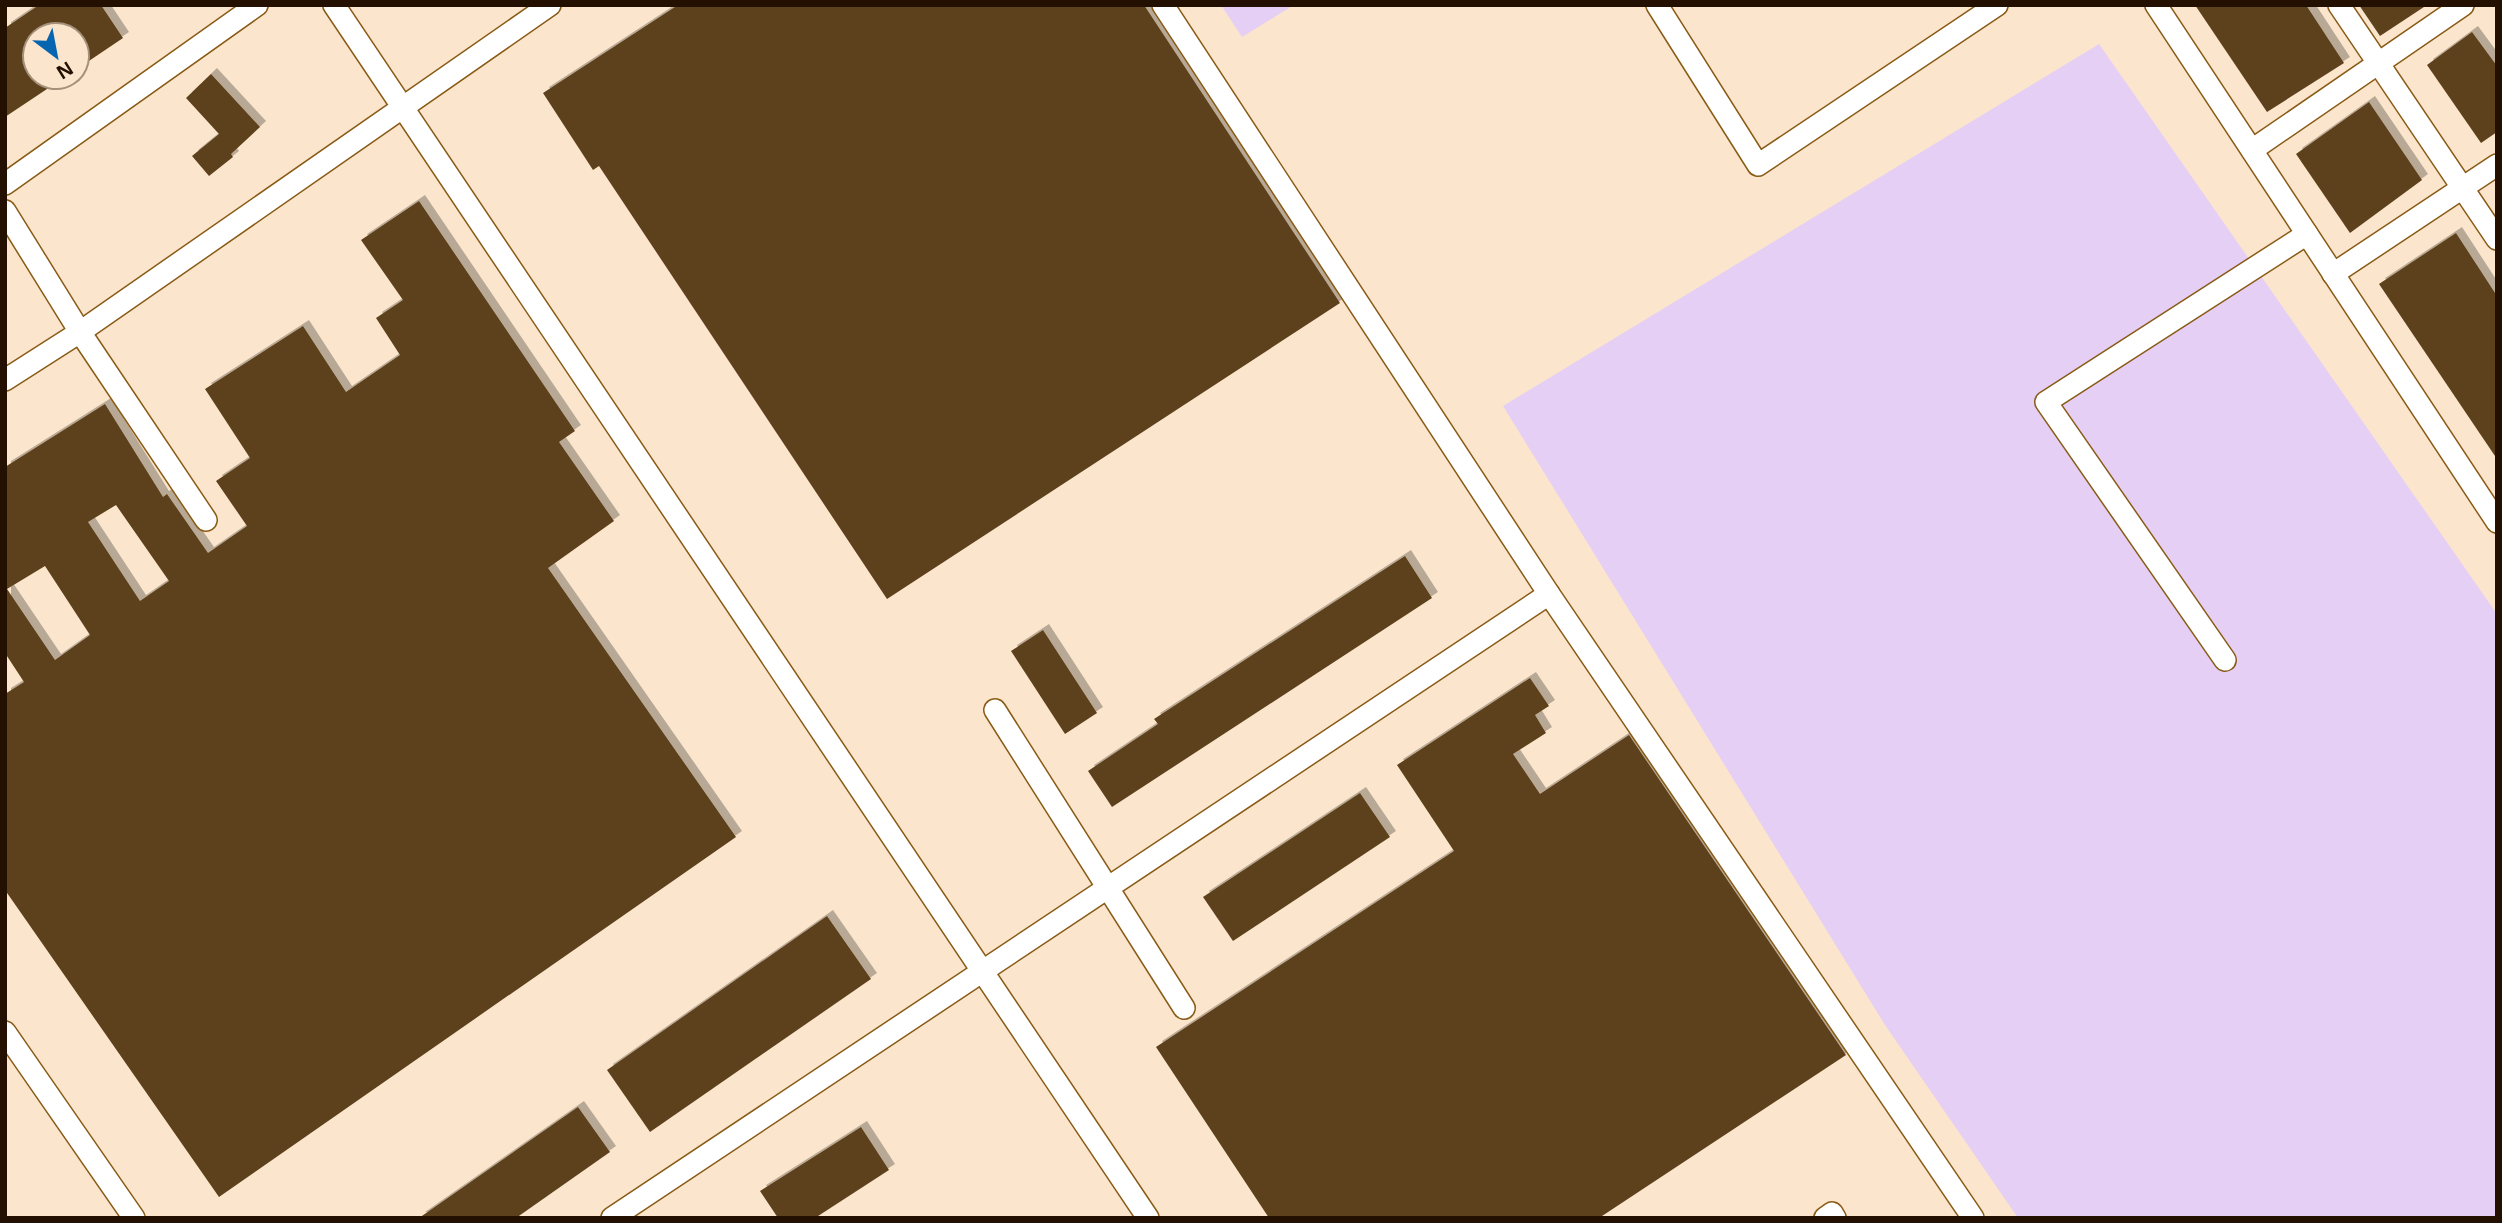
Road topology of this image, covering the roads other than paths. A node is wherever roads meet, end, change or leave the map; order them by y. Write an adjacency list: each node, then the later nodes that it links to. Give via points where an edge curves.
1 (257, 5): 14 (street)
2 (334, 5): 11 (street)
3 (1163, 5): 24 (street)
4 (1657, 5): 5 (street, via 1758,165)
5 (1997, 5)
6 (2156, 5): 12 (street)
7 (2339, 5): 10 (street)
8 (2463, 5): 10 (street)
9 (535, 9): 11 (street)
10 (2378, 64): 12 (street); 15 (street)
11 (402, 107): 20 (street); 28 (street)
12 (2252, 150): 17 (street)
13 (2497, 165): 15 (street)
14 (5, 184)
15 (2462, 189): 18 (street); 19 (street)
16 (5, 211): 20 (street)
17 (2307, 234): 19 (street); 25 (street, via 2046,402)
18 (2497, 239)
19 (2333, 274): 23 (street)
20 (80, 332): 21 (street); 22 (street)
21 (5, 380)
22 (206, 520)
23 (2497, 522)
24 (1549, 594): 27 (street); 36 (street)
25 (2225, 660)
26 (995, 710): 27 (street)
27 (1108, 887): 28 (street); 29 (street)
28 (982, 972): 32 (street); 33 (street)
29 (1184, 1007)
30 (5, 1032): 31 (street)
31 (134, 1218)
32 (612, 1218)
33 (1148, 1218)
34 (1825, 1218): 35 (street, via 1832,1213)
35 (1835, 1218)
36 (1973, 1218)

